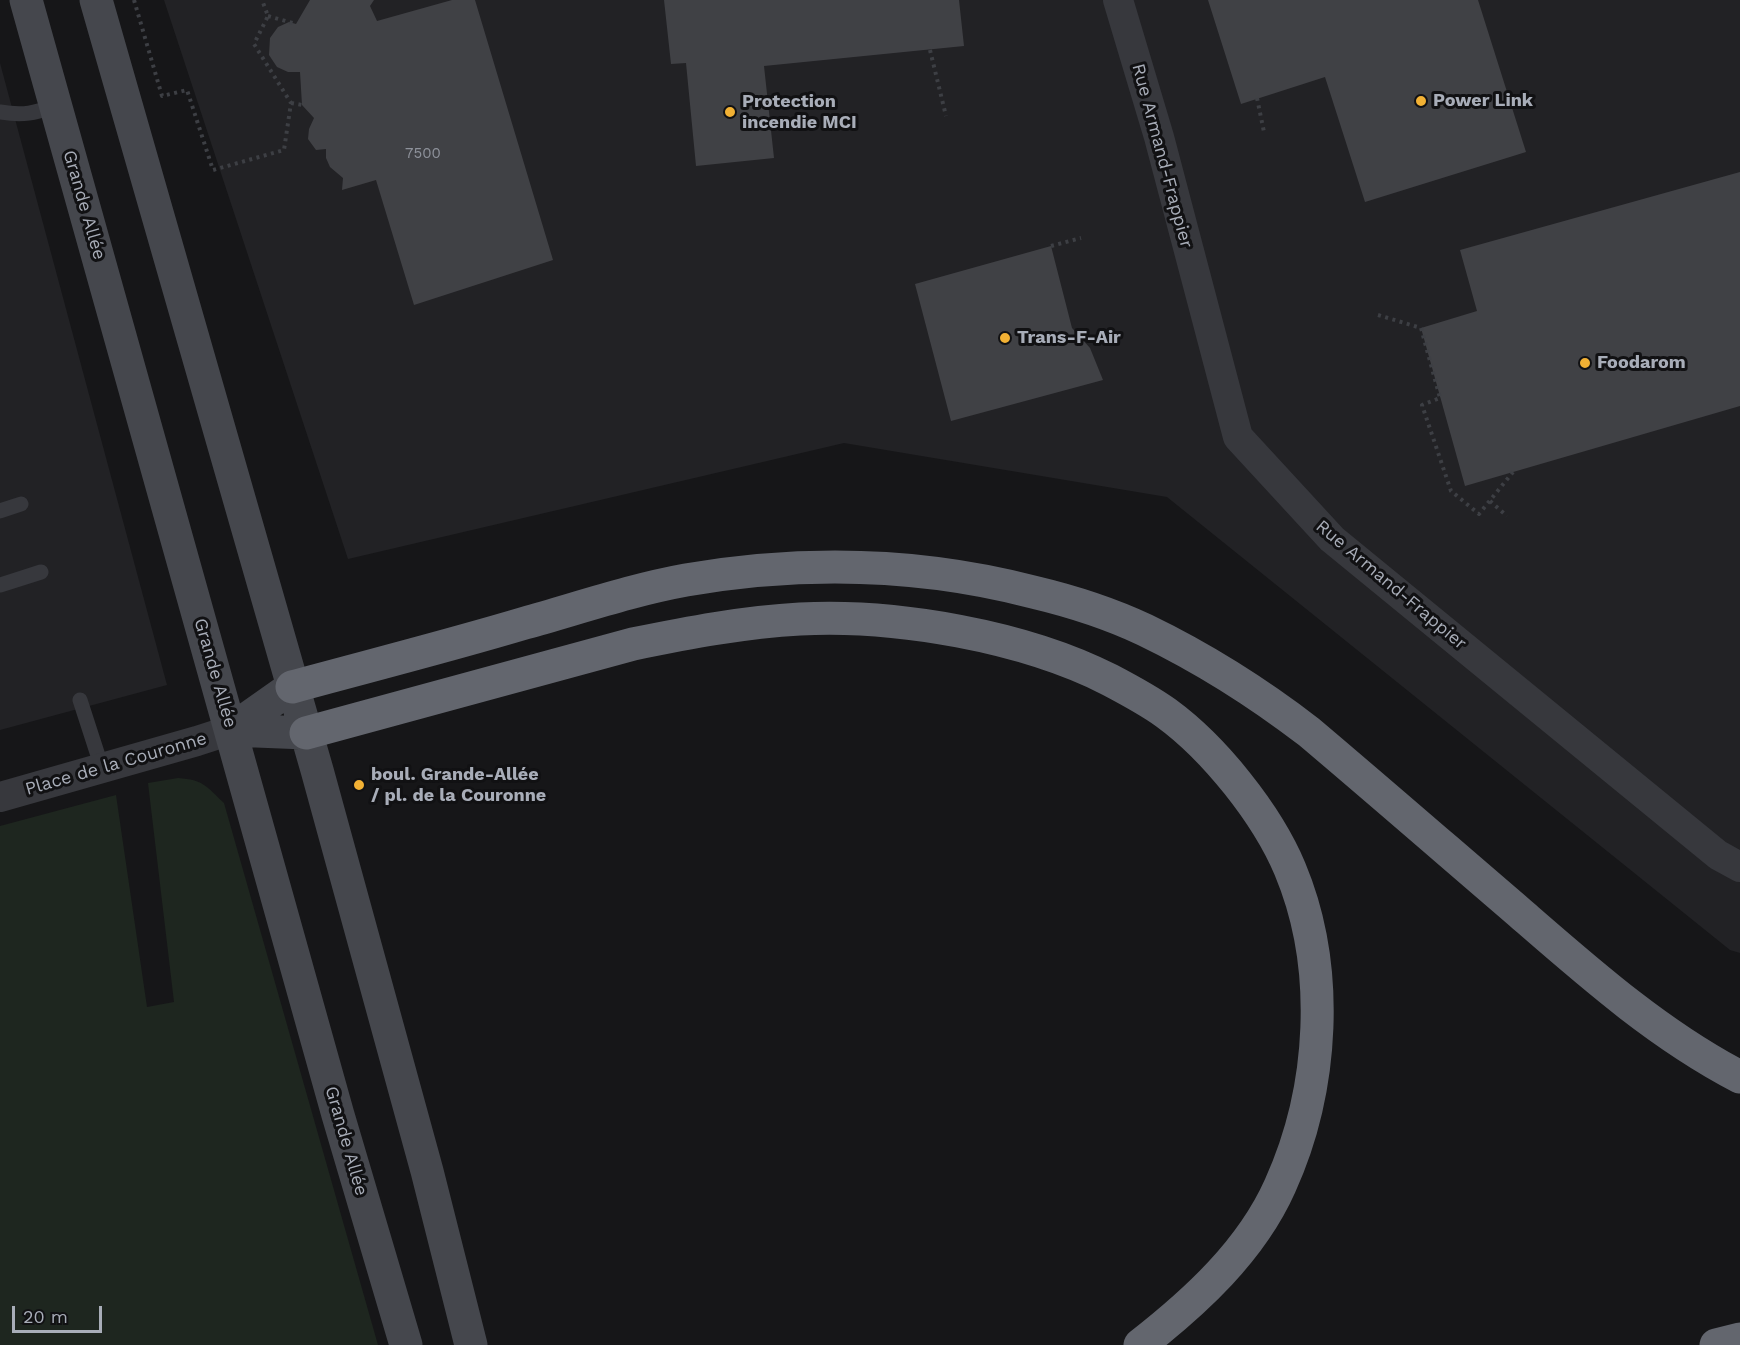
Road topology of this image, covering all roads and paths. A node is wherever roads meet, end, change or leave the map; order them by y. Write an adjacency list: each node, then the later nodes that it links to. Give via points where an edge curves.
1 (26, 0): 12 (main road, Grande Allée)
2 (96, 0): 26 (main road)
3 (134, 0): 10 (path, via 162,96 187,90 213,170 284,150)
4 (262, 0): 6 (path)
5 (1118, 0): 32 (street, Rue Armand-Frappier, via 1159,137 1238,437 1332,539 1718,855)
6 (268, 16): 7 (path); 10 (path, via 254,44)
7 (296, 24)
8 (930, 50): 14 (path)
9 (1257, 99): 15 (path)
10 (291, 103): 11 (path)
11 (302, 105)
12 (56, 106): 13 (lane, via 21,115); 28 (main road, Grande Allée)
13 (0, 112)
14 (946, 116)
15 (1264, 132)
16 (1081, 238): 17 (path)
17 (1051, 246)
18 (1378, 315): 20 (path, via 1421,328 1440,398 1422,405 1451,491 1479,514)
19 (1513, 472): 20 (path)
20 (1490, 501): 23 (path)
21 (21, 504): 22 (lane)
22 (0, 511)
23 (1507, 516)
24 (41, 572): 25 (lane)
25 (0, 585)
26 (292, 687): 28 (main road, Place de la Couronne); 29 (main road); 33 (highway, via 656,586 730,574 818,567 930,571 1060,598 1168,642 1276,706 1640,1013)
27 (80, 700): 30 (lane)
28 (231, 730): 29 (main road, Place de la Couronne); 30 (street, Place de la Couronne); 35 (main road, Grande Allée)
29 (306, 733): 36 (main road); 37 (highway, via 633,644 800,619 922,626 1002,640 1073,663 1167,714 1237,784 1277,843 1303,908 1316,980 1317,1015 1307,1103 1280,1188 1219,1275)
30 (102, 768): 31 (street, Place de la Couronne)
31 (0, 797)
32 (1740, 867)
33 (1740, 1077)
34 (1740, 1339): 38 (highway)
35 (406, 1345)
36 (471, 1345)
37 (1140, 1345)
38 (1716, 1345)

